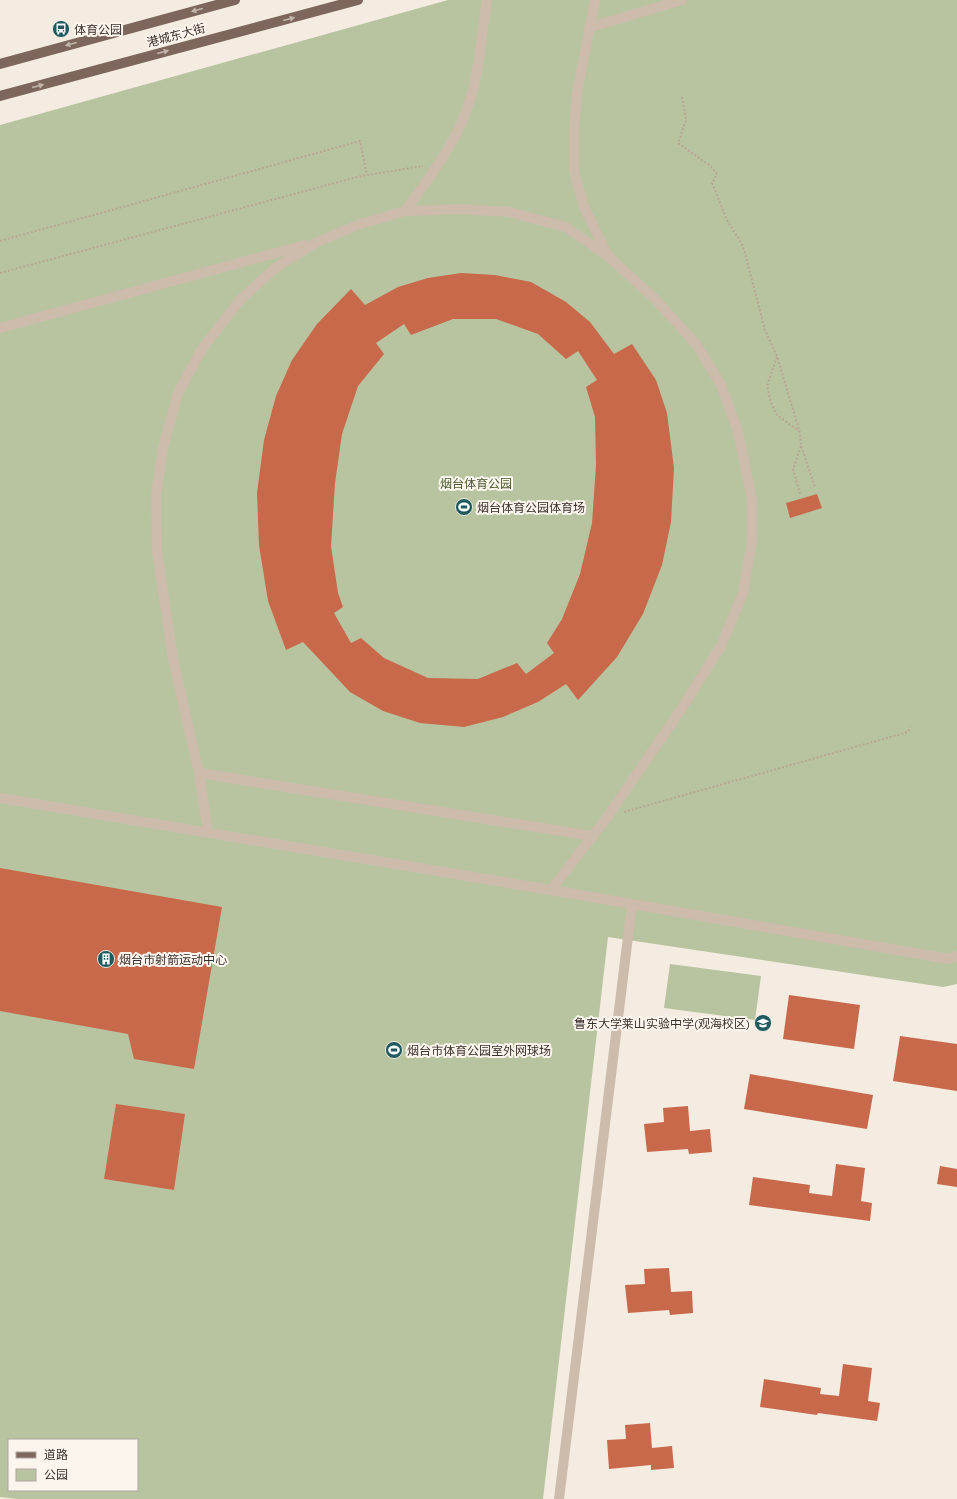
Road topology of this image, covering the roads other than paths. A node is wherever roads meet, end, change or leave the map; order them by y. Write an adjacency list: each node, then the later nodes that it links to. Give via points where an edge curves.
1 (234, 0): 7 (main road, 港城东大街, one-way to 7)
2 (358, 0): 8 (main road, 港城东大街, one-way to 2)
3 (487, 0): 9 (street, via 479,61 468,106 452,144)
4 (596, 0): 6 (street)
5 (682, 0): 6 (street)
6 (591, 27): 11 (street, via 577,93 574,171 584,207)
7 (0, 64)
8 (0, 96)
9 (405, 211): 10 (street, via 360,224); 11 (street, via 460,209 509,212 566,228)
10 (317, 242): 12 (street); 13 (street, via 275,268 239,301 202,349 178,393 163,448 156,495 157,551 173,659)
11 (609, 257): 16 (street, via 655,299 696,344 721,385 738,432 752,500 752,541 743,593 721,646 680,710)
12 (0, 328)
13 (199, 773): 15 (street); 16 (street)
14 (0, 798): 15 (street)
15 (208, 832): 17 (street)
16 (592, 836): 17 (street)
17 (551, 890): 18 (street)
18 (632, 904): 19 (street, via 949,959); 20 (street)
19 (957, 956)
20 (559, 1499)

